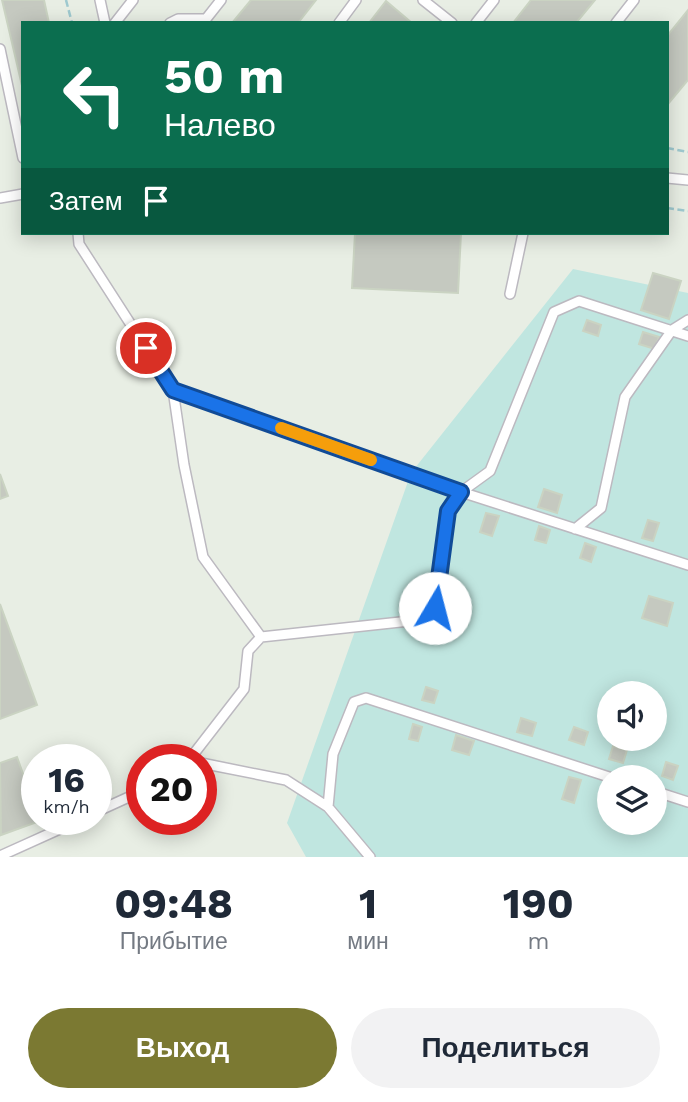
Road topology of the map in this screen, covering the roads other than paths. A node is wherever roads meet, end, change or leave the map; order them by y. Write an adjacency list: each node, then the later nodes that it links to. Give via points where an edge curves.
1 (100, 0): 8 (lane)
2 (133, 0): 9 (lane)
3 (221, 0): 10 (lane, via 206,19)
4 (356, 0): 11 (lane)
5 (423, 0): 12 (lane)
6 (494, 0): 13 (lane)
7 (634, 0): 14 (lane)
8 (105, 21)
9 (117, 21)
10 (174, 21)
11 (340, 21)
12 (449, 21)
13 (478, 21)
14 (618, 21)
15 (0, 49): 16 (lane)
16 (21, 149)
17 (669, 178): 18 (lane)
18 (688, 180)
19 (21, 194): 20 (lane)
20 (0, 198)
21 (78, 235): 27 (lane, via 79,244)
22 (523, 235): 23 (lane)
23 (510, 293)
24 (688, 320): 25 (lane)
25 (672, 330): 26 (lane); 28 (lane, via 579,301 554,312 489,471); 29 (lane, via 625,397 601,508)
26 (688, 335)
27 (173, 390): 28 (lane); 31 (lane, via 203,557)
28 (461, 492): 29 (lane); 31 (lane, via 448,511 435,608 429,616)
29 (575, 529): 30 (lane)
30 (688, 565)
31 (261, 636): 32 (lane, via 248,651 244,689)
32 (201, 744)
33 (217, 766): 37 (lane, via 286,780)
34 (597, 773): 37 (lane, via 366,698 354,702 333,754)
35 (667, 795): 36 (lane)
36 (688, 802)
37 (328, 807): 40 (lane)
38 (47, 835): 39 (lane)
39 (0, 856)
40 (370, 857)

